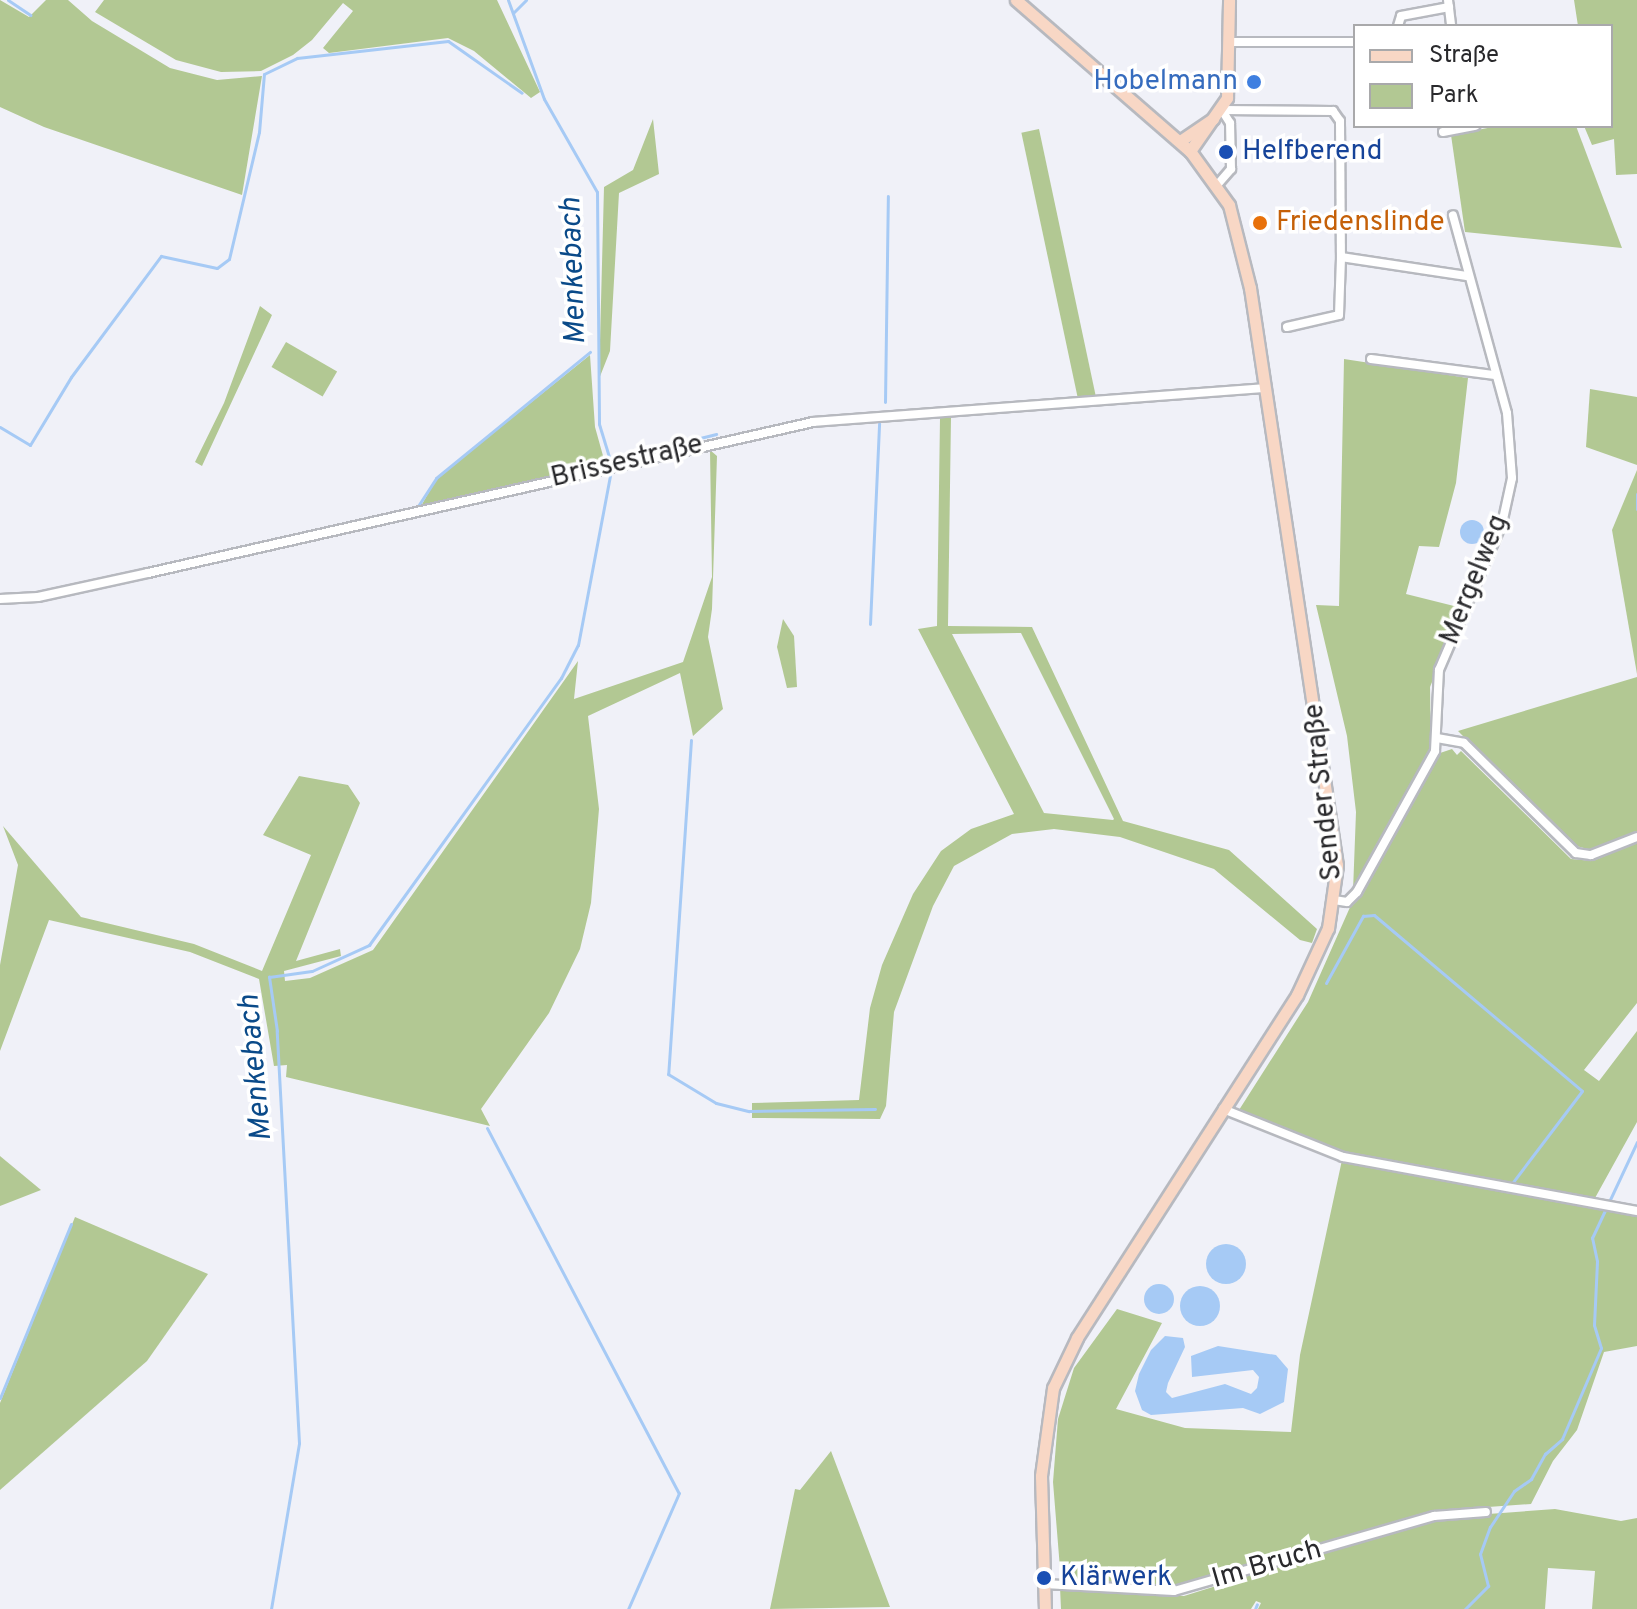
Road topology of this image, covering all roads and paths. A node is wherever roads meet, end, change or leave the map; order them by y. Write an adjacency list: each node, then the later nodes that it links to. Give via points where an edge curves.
1 (1016, 0): 11 (main road, Sender Straße)
2 (1229, 0): 6 (main road)
3 (1448, 3): 4 (street, via 1401,16); 5 (street)
4 (1399, 24)
5 (1451, 24)
6 (1228, 42): 7 (street); 8 (main road, via 1229,84)
7 (1353, 42)
8 (1219, 113): 11 (main road); 12 (main road); 13 (street, via 1230,123 1231,169); 15 (street, via 1337,114)
9 (1464, 128): 10 (street)
10 (1443, 132)
11 (1180, 141): 12 (main road, Sender Straße)
12 (1190, 151): 13 (main road, Sender Straße)
13 (1218, 184): 20 (main road, Sender Straße, via 1237,230)
14 (1453, 215): 16 (street, Mergelweg)
15 (1341, 257): 16 (street); 17 (street, via 1339,315)
16 (1467, 276): 19 (street, Mergelweg)
17 (1287, 327)
18 (1371, 359): 19 (street)
19 (1495, 375): 22 (street, Mergelweg, via 1512,438 1512,478 1502,524 1439,670)
20 (1263, 388): 21 (street, Brissestraße, via 813,422 38,597); 24 (main road, Sender Straße, via 1330,805)
21 (0, 599)
22 (1437, 738): 23 (street, via 1464,743 1576,853 1591,855); 24 (street, via 1435,751 1357,892 1347,902)
23 (1637, 837)
24 (1334, 900): 25 (main road, Sender Straße, via 1308,974)
25 (1223, 1109): 26 (street, via 1343,1157); 28 (main road, Sender Straße, via 1077,1338 1053,1388 1042,1461)
26 (1637, 1211)
27 (1486, 1512): 28 (street, Im Bruch, via 1434,1516 1174,1591)
28 (1044, 1584): 29 (main road, Sender Straße)
29 (1045, 1609)

